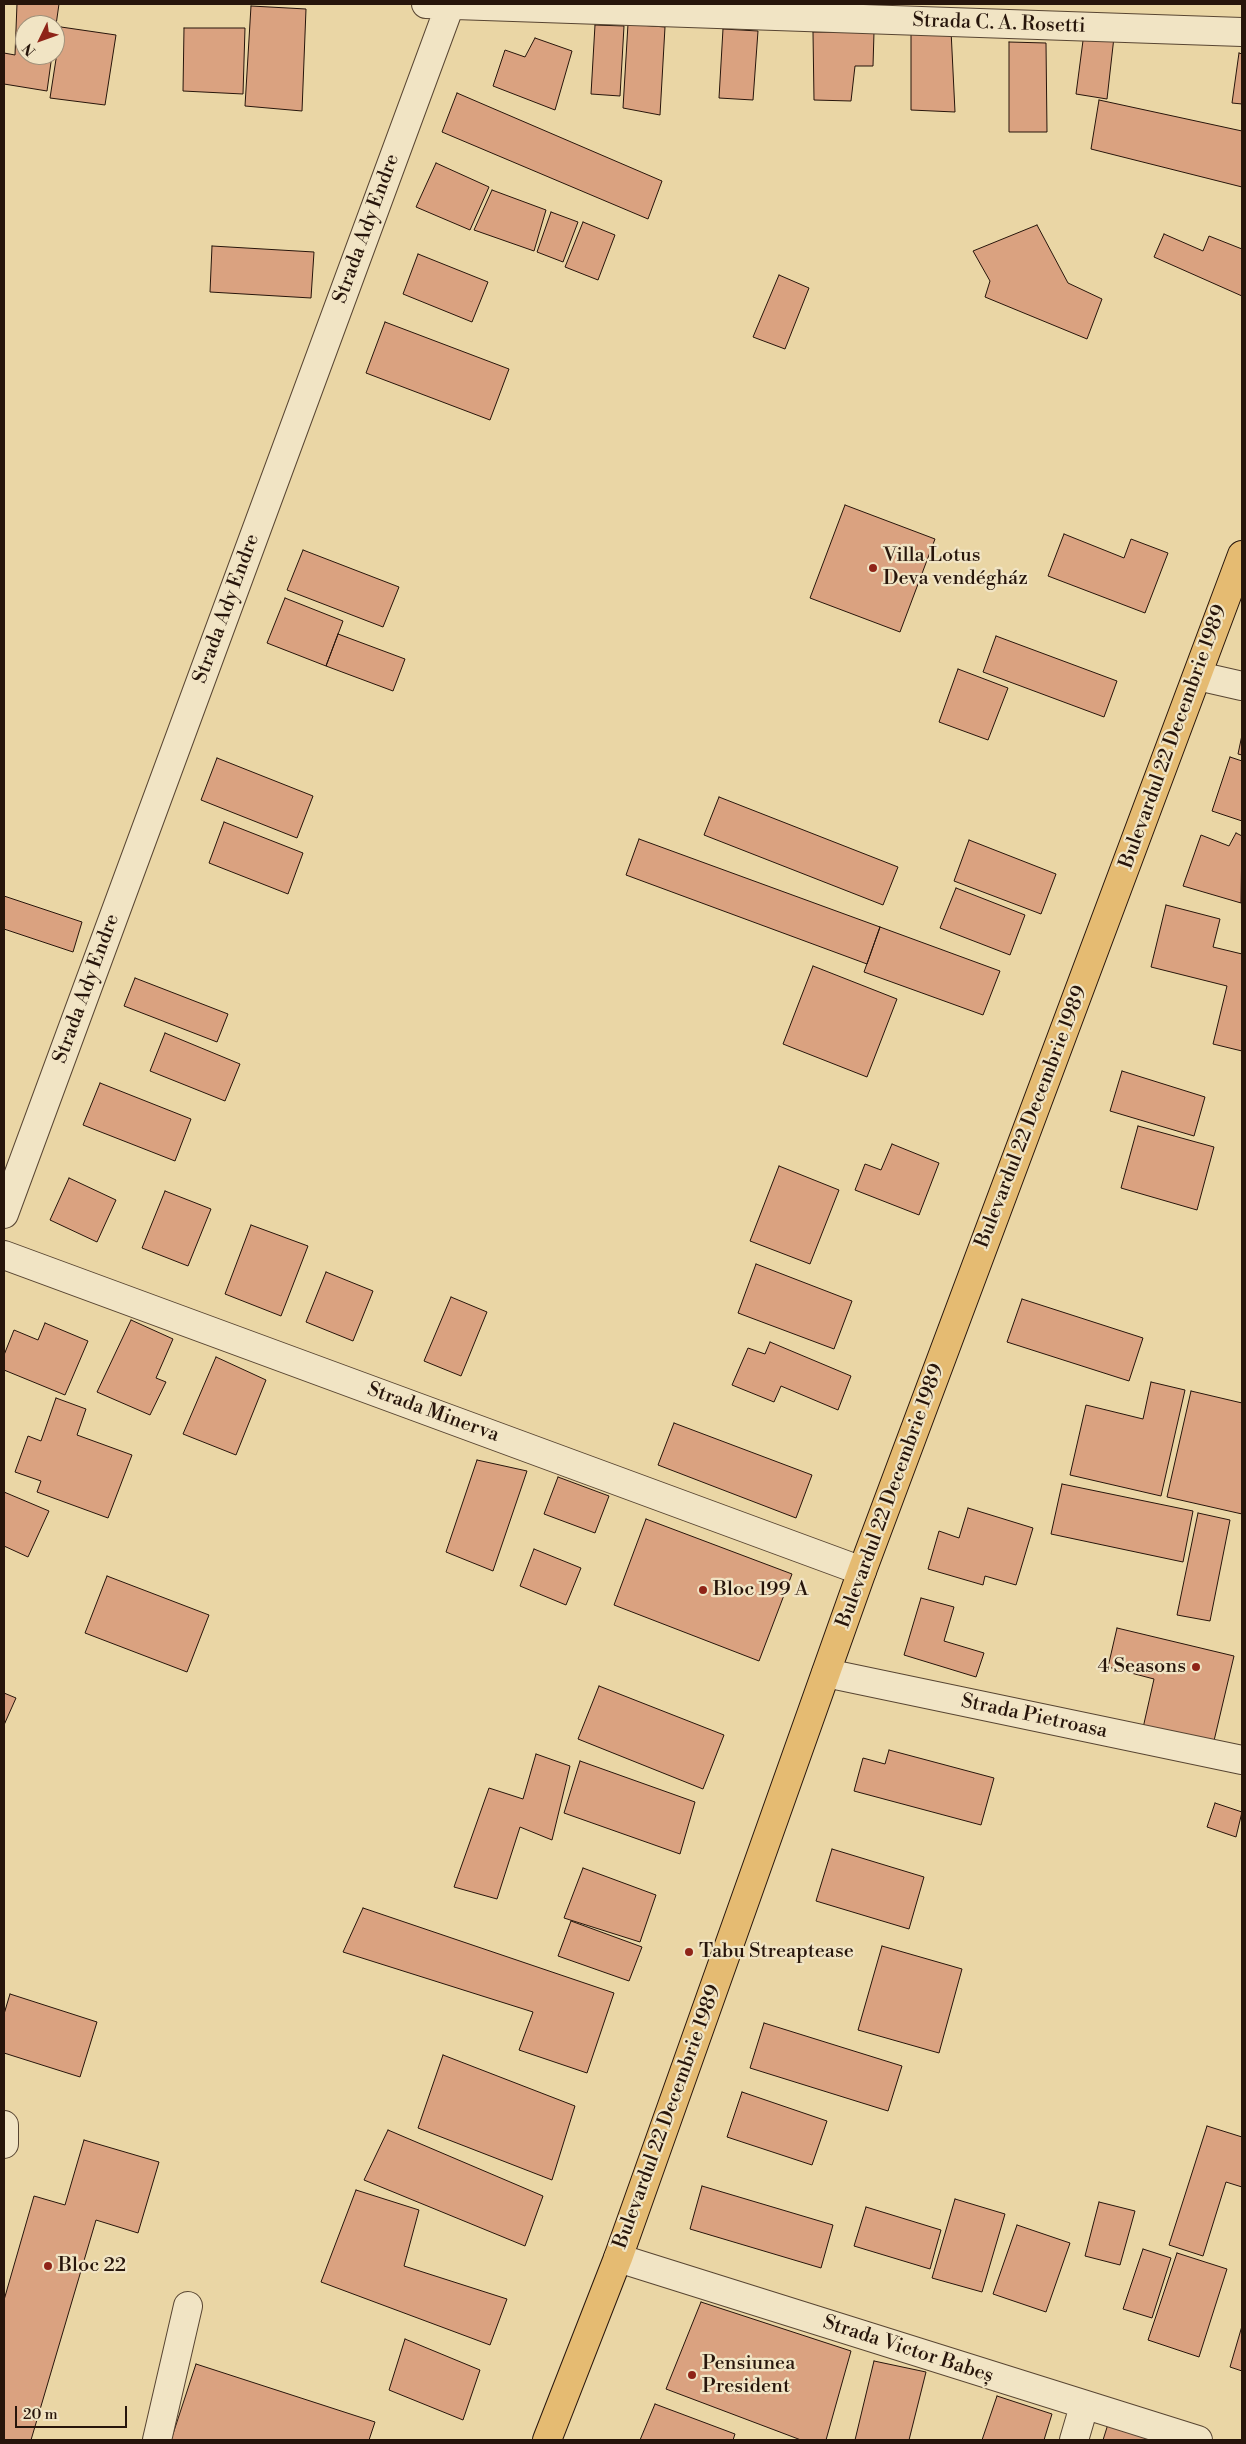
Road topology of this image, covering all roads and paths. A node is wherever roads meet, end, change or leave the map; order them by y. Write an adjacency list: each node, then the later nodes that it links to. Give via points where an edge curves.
1 (438, 4): 2 (street, Strada C. A. Rosetti); 7 (street, Strada Ady Endre)
2 (797, 10): 3 (street, Strada C. A. Rosetti)
3 (1242, 32)
4 (1242, 555): 5 (main road, Bulevardul 22 Decembrie 1989)
5 (1198, 676): 6 (street); 9 (main road, Bulevardul 22 Decembrie 1989)
6 (1242, 686)
7 (4, 1214)
8 (4, 1255): 9 (street, Strada Minerva)
9 (862, 1571): 10 (main road, Bulevardul 22 Decembrie 1989)
10 (826, 1673): 11 (street, Strada Pietroasa); 14 (main road, Bulevardul 22 Decembrie 1989)
11 (1242, 1760)
12 (4, 2125): 13 (street)
13 (4, 2144)
14 (618, 2258): 16 (street, Strada Victor Babeș); 18 (main road, Bulevardul 22 Decembrie 1989)
15 (188, 2306): 17 (street)
16 (1084, 2406): 19 (street); 20 (street, Strada Victor Babeș)
17 (157, 2440)
18 (547, 2440)
19 (1074, 2440)
20 (1198, 2440)

